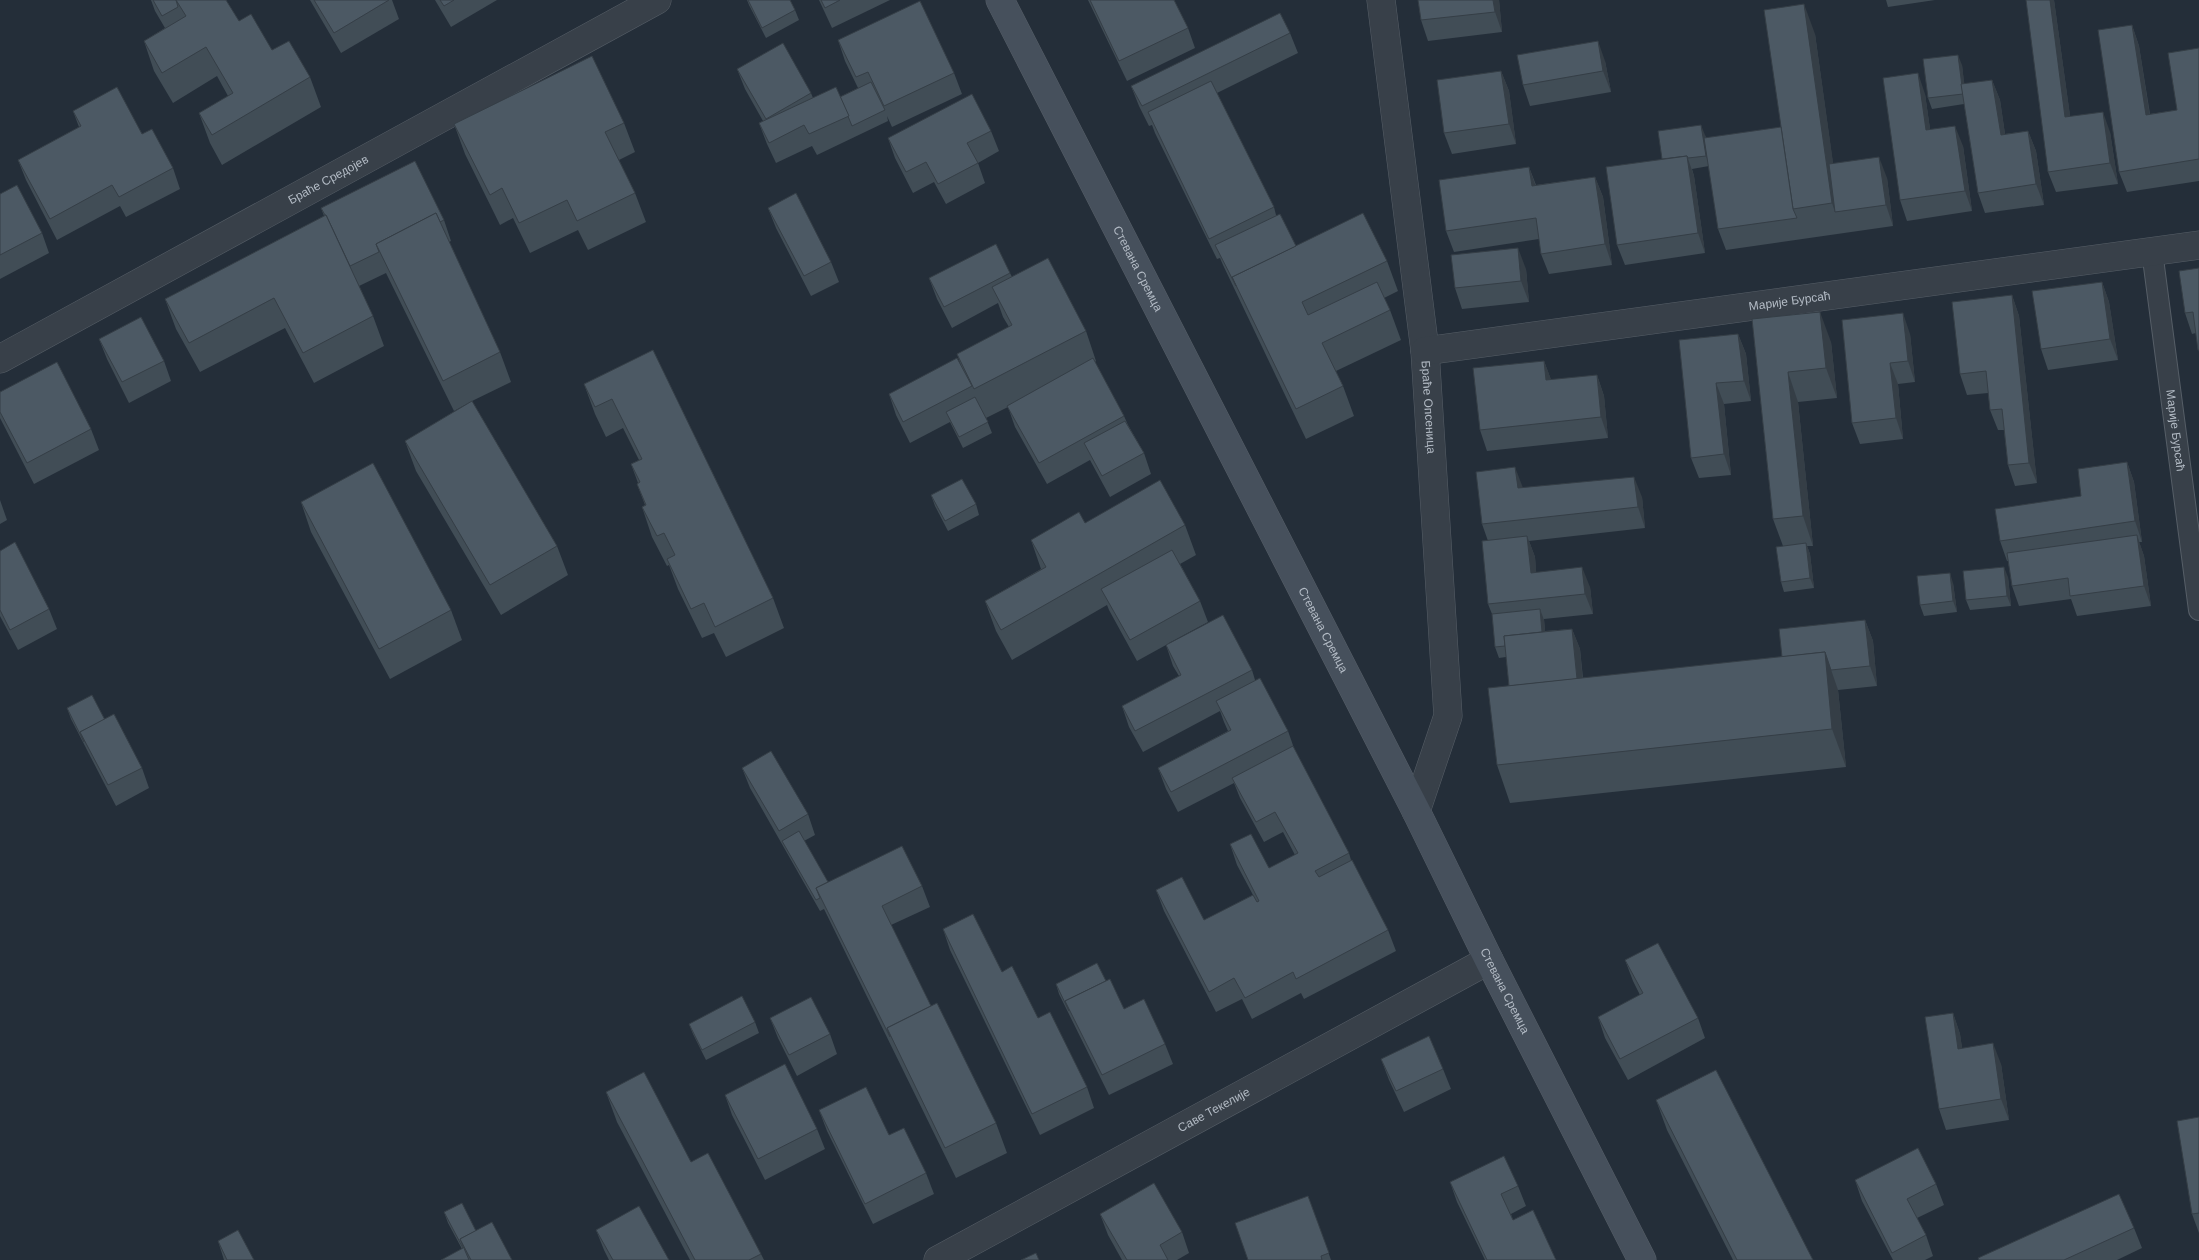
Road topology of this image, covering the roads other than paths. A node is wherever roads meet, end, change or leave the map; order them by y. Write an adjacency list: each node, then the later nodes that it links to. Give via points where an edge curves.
1 (656, 0): 7 (street, Браће Средојев)
2 (1000, 0): 9 (street, Стевана Сремца)
3 (1381, 0): 6 (street, Браће Опсеница)
4 (2199, 245): 5 (street, Марије Бурсаћ)
5 (2152, 251): 6 (street, Марије Бурсаћ); 8 (lane, Марије Бурсаћ)
6 (1425, 352): 9 (street, Браће Опсеница, via 1448,716)
7 (0, 359)
8 (2199, 610)
9 (1416, 811): 10 (street, Стевана Сремца)
10 (1489, 960): 11 (street, Саве Текелије); 12 (street, Стевана Сремца)
11 (938, 1260)
12 (1642, 1260)

